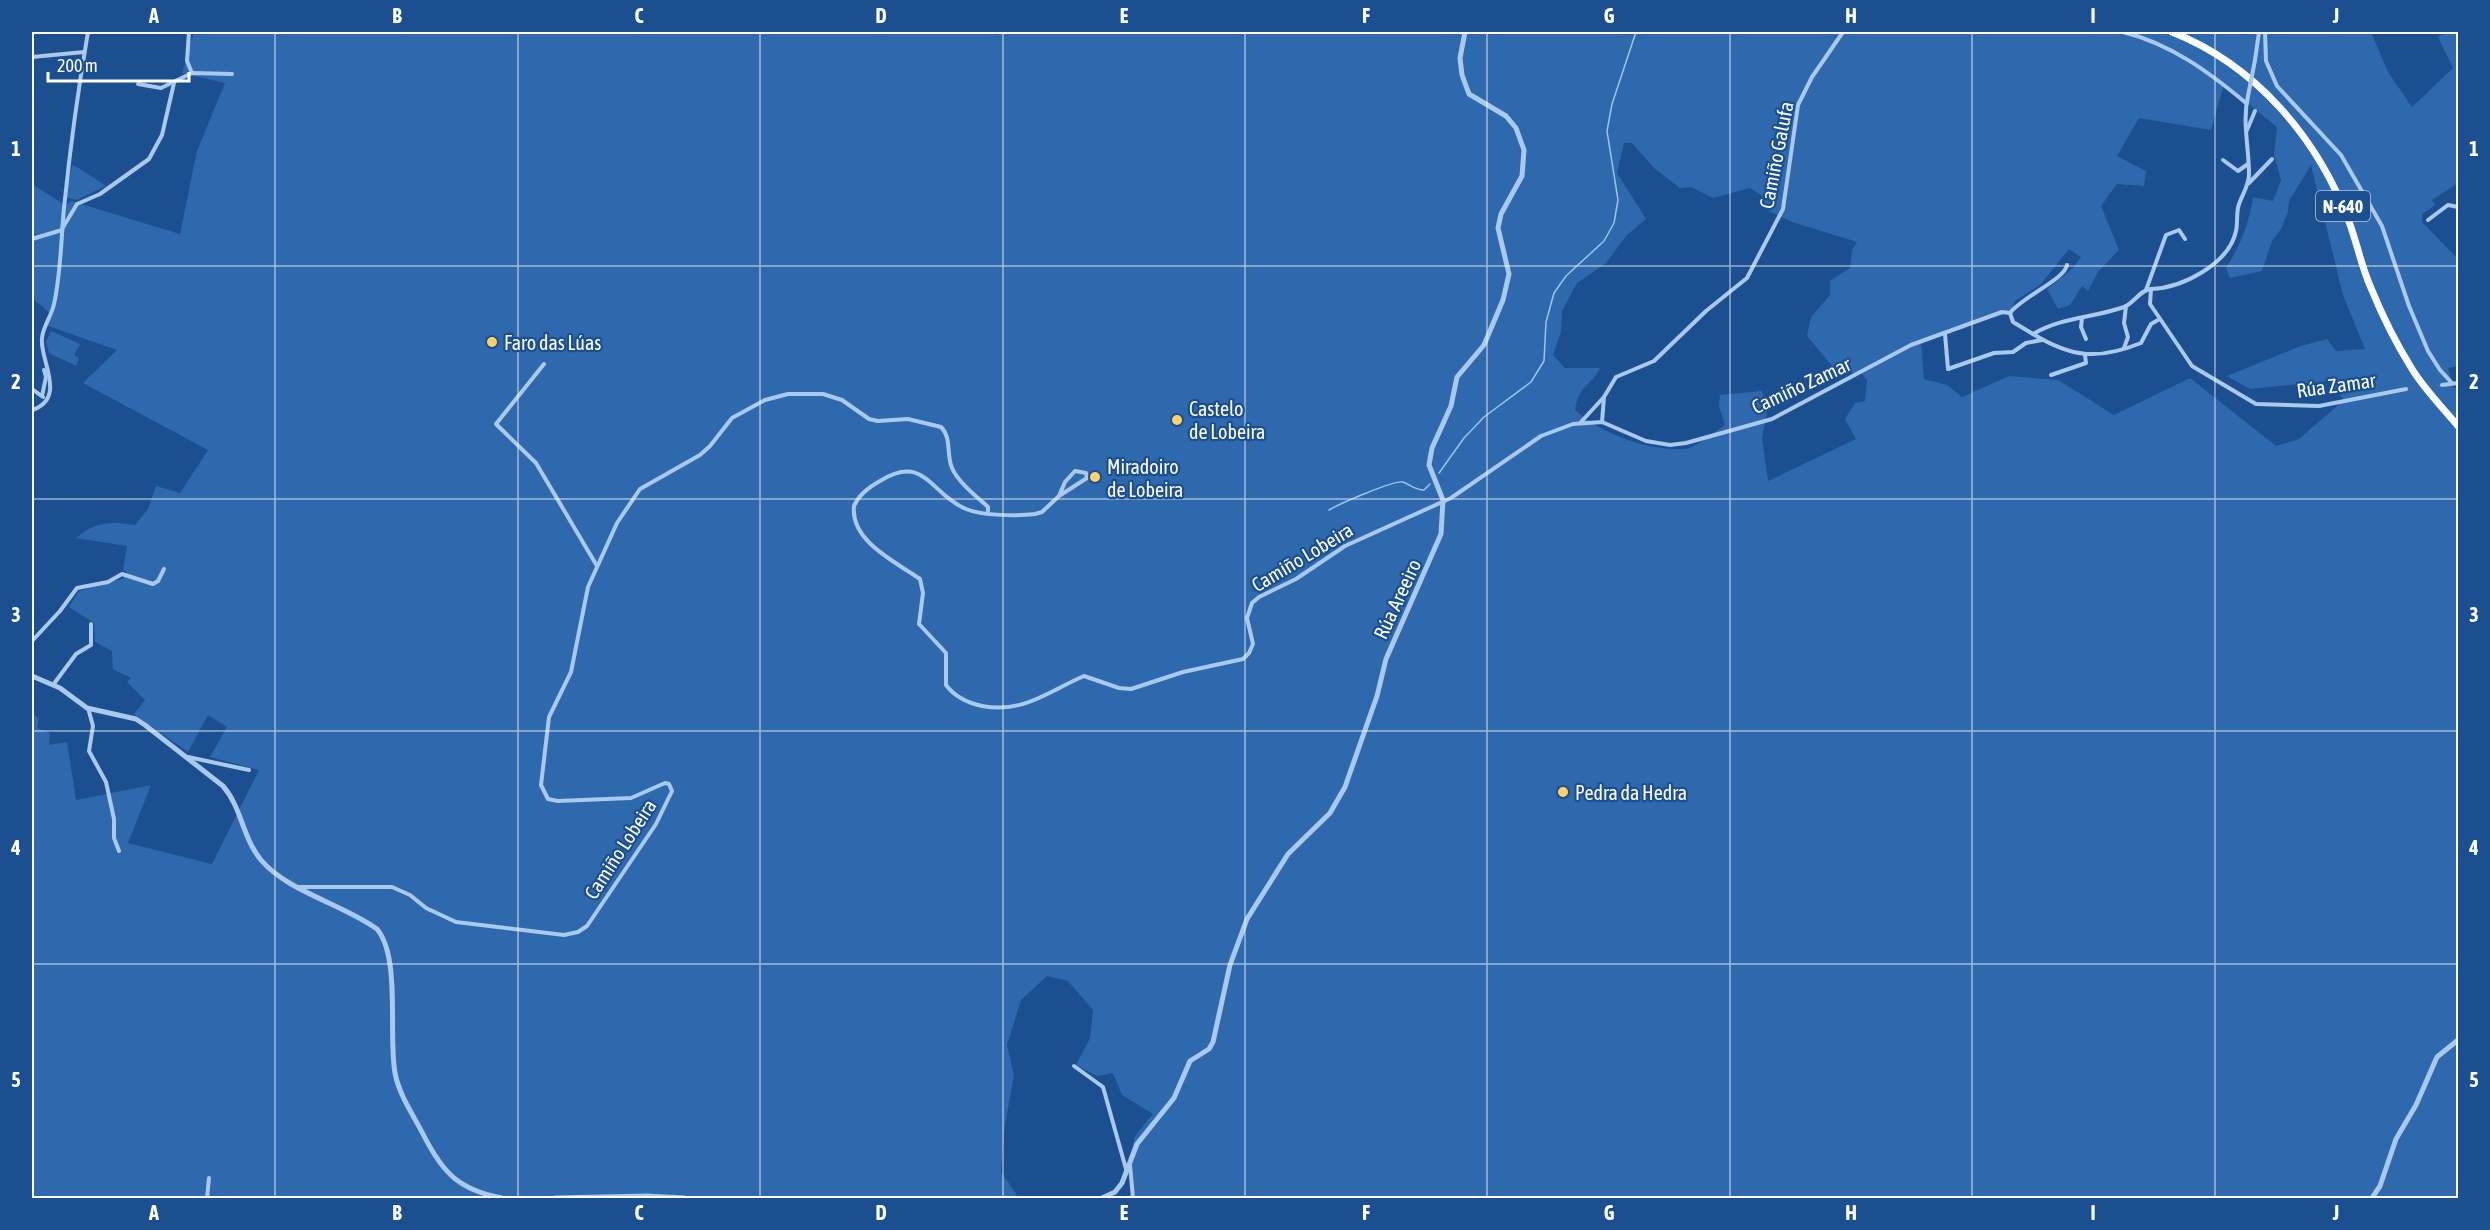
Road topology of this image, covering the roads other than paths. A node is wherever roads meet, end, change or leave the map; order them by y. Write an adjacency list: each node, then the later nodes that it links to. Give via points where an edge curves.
1 (88, 32): 9 (street)
2 (189, 32): 11 (street, via 186,61)
3 (1465, 32): 56 (street, Rúa Areeiro, via 1460,58 1469,94 1511,122 1522,142 1525,158 1522,176 1501,214 1498,228 1509,274 1503,300 1484,345 1457,377 1451,406 1430,457 1432,474)
4 (1843, 32): 47 (street, Camiño Galufa, via 1798,105 1783,209 1748,278 1706,311 1654,361 1616,377)
5 (2123, 32): 15 (street, via 2154,42 2192,62)
6 (2172, 32): 54 (highway, N-640, via 2217,54 2257,84 2308,141 2331,179 2370,288 2408,360)
7 (2259, 32): 15 (street, bridge)
8 (2265, 32): 42 (street, via 2266,61 2277,86 2341,155 2382,226 2428,351)
9 (85, 51): 10 (street); 24 (street)
10 (32, 57)
11 (192, 74): 12 (street); 13 (street)
12 (232, 74)
13 (174, 83): 14 (street, via 157,88); 24 (street, via 162,135 149,159 100,194 80,202)
14 (138, 84)
15 (2246, 102): 17 (street)
16 (2255, 111): 17 (street)
17 (2246, 131): 20 (street)
18 (2272, 159): 21 (street)
19 (2223, 160): 20 (street, via 2238,171)
20 (2249, 164): 21 (street)
21 (2248, 183): 28 (street, via 2238,205 2236,230 2222,258 2169,288)
22 (2458, 207): 23 (street, via 2448,205)
23 (2428, 220)
24 (62, 230): 25 (street); 48 (street, via 54,304 41,342 50,371)
25 (32, 239)
26 (2186, 239): 28 (street, via 2179,230 2166,235)
27 (2067, 265): 30 (street, via 2063,273 2022,300)
28 (2149, 289): 29 (street); 32 (street, Rúa Zamar, via 2150,304)
29 (2126, 306): 31 (street); 37 (street, via 2124,323 2128,337)
30 (2010, 313): 33 (street, via 2002,312); 34 (street, via 2013,321)
31 (2082, 318): 34 (street, via 2065,320); 35 (street)
32 (2158, 320): 37 (street, via 2151,324 2141,343); 46 (street, Rúa Zamar, via 2169,328 2192,366 2263,406 2319,406)
33 (1945, 334): 36 (street, via 1948,369); 53 (street, Camiño Zamar, via 1906,348 1772,419 1686,443 1646,441)
34 (2033, 334): 36 (street)
35 (2086, 339)
36 (2042, 340): 38 (street)
37 (2124, 350): 38 (street)
38 (2085, 355): 41 (street, via 2086,363)
39 (544, 364): 58 (street, via 496,424 536,463)
40 (44, 370): 48 (street)
41 (2051, 375)
42 (2452, 383): 43 (street); 44 (street)
43 (2458, 383)
44 (2442, 385)
45 (32, 389): 48 (street)
46 (2406, 389)
47 (1604, 397): 52 (street, Camiño Galufa); 53 (street)
48 (44, 398): 50 (street)
49 (32, 402): 50 (street)
50 (38, 408): 51 (street)
51 (32, 410)
52 (1581, 422): 53 (street, Camiño Zamar); 56 (street, Camiño Zamar, via 1542,436)
53 (1602, 422)
54 (2458, 426)
55 (1059, 496): 55 (street, Camiño Lobeira, via 1070,474 1086,472 1087,478); 57 (street, Camiño Lobeira, via 1035,514)
56 (1443, 500): 57 (street, Camiño Lobeira, via 1345,546 1296,579 1259,597 1252,603 1247,618 1253,644 1243,659 1131,688 1084,676 1044,698 1004,709 970,703 950,689 945,677 946,654 919,624 920,579 861,533 853,514 857,499 866,490 907,470 921,475 966,509); 71 (street, Rúa Areeiro, via 1442,534 1386,659 1345,787 1330,813 1288,854 1247,919 1230,965 1213,1042 1190,1061 1174,1098 1137,1143)
57 (988, 513): 58 (street, Camiño Lobeira, via 988,507 954,472 948,439 941,427 908,419 878,421 823,394 788,394 765,400 732,418 700,455 640,489 617,524)
58 (597, 567): 68 (street, Camiño Lobeira, via 588,587 571,672 549,717 541,785 548,800 558,801 631,798 665,783 672,791 656,824 587,926 564,934 466,924 448,919 392,887)
59 (164, 568): 61 (street, via 153,584 122,574 108,582 77,588)
60 (91, 624): 63 (street, via 91,645 76,654)
61 (32, 641)
62 (32, 676): 63 (street)
63 (52, 685): 64 (street)
64 (87, 708): 65 (street, via 136,719); 67 (street, via 93,726 88,751 106,782)
65 (188, 757): 66 (street); 68 (street, via 233,798 249,844 262,861)
66 (249, 770)
67 (118, 851)
68 (299, 886): 75 (street, via 367,922 383,936 390,958 398,1085 447,1174 466,1186)
69 (2458, 1040): 80 (street, via 2437,1057 2396,1138)
70 (1074, 1066): 72 (street, via 1104,1087)
71 (1130, 1165): 72 (street, Rúa Areeiro); 79 (street, Rúa Areeiro)
72 (1127, 1175): 78 (street, Rúa Areeiro, via 1115,1192)
73 (209, 1178): 74 (street)
74 (207, 1198)
75 (502, 1198)
76 (555, 1198): 77 (street)
77 (684, 1198)
78 (1102, 1198)
79 (1133, 1198)
80 (2372, 1198)

